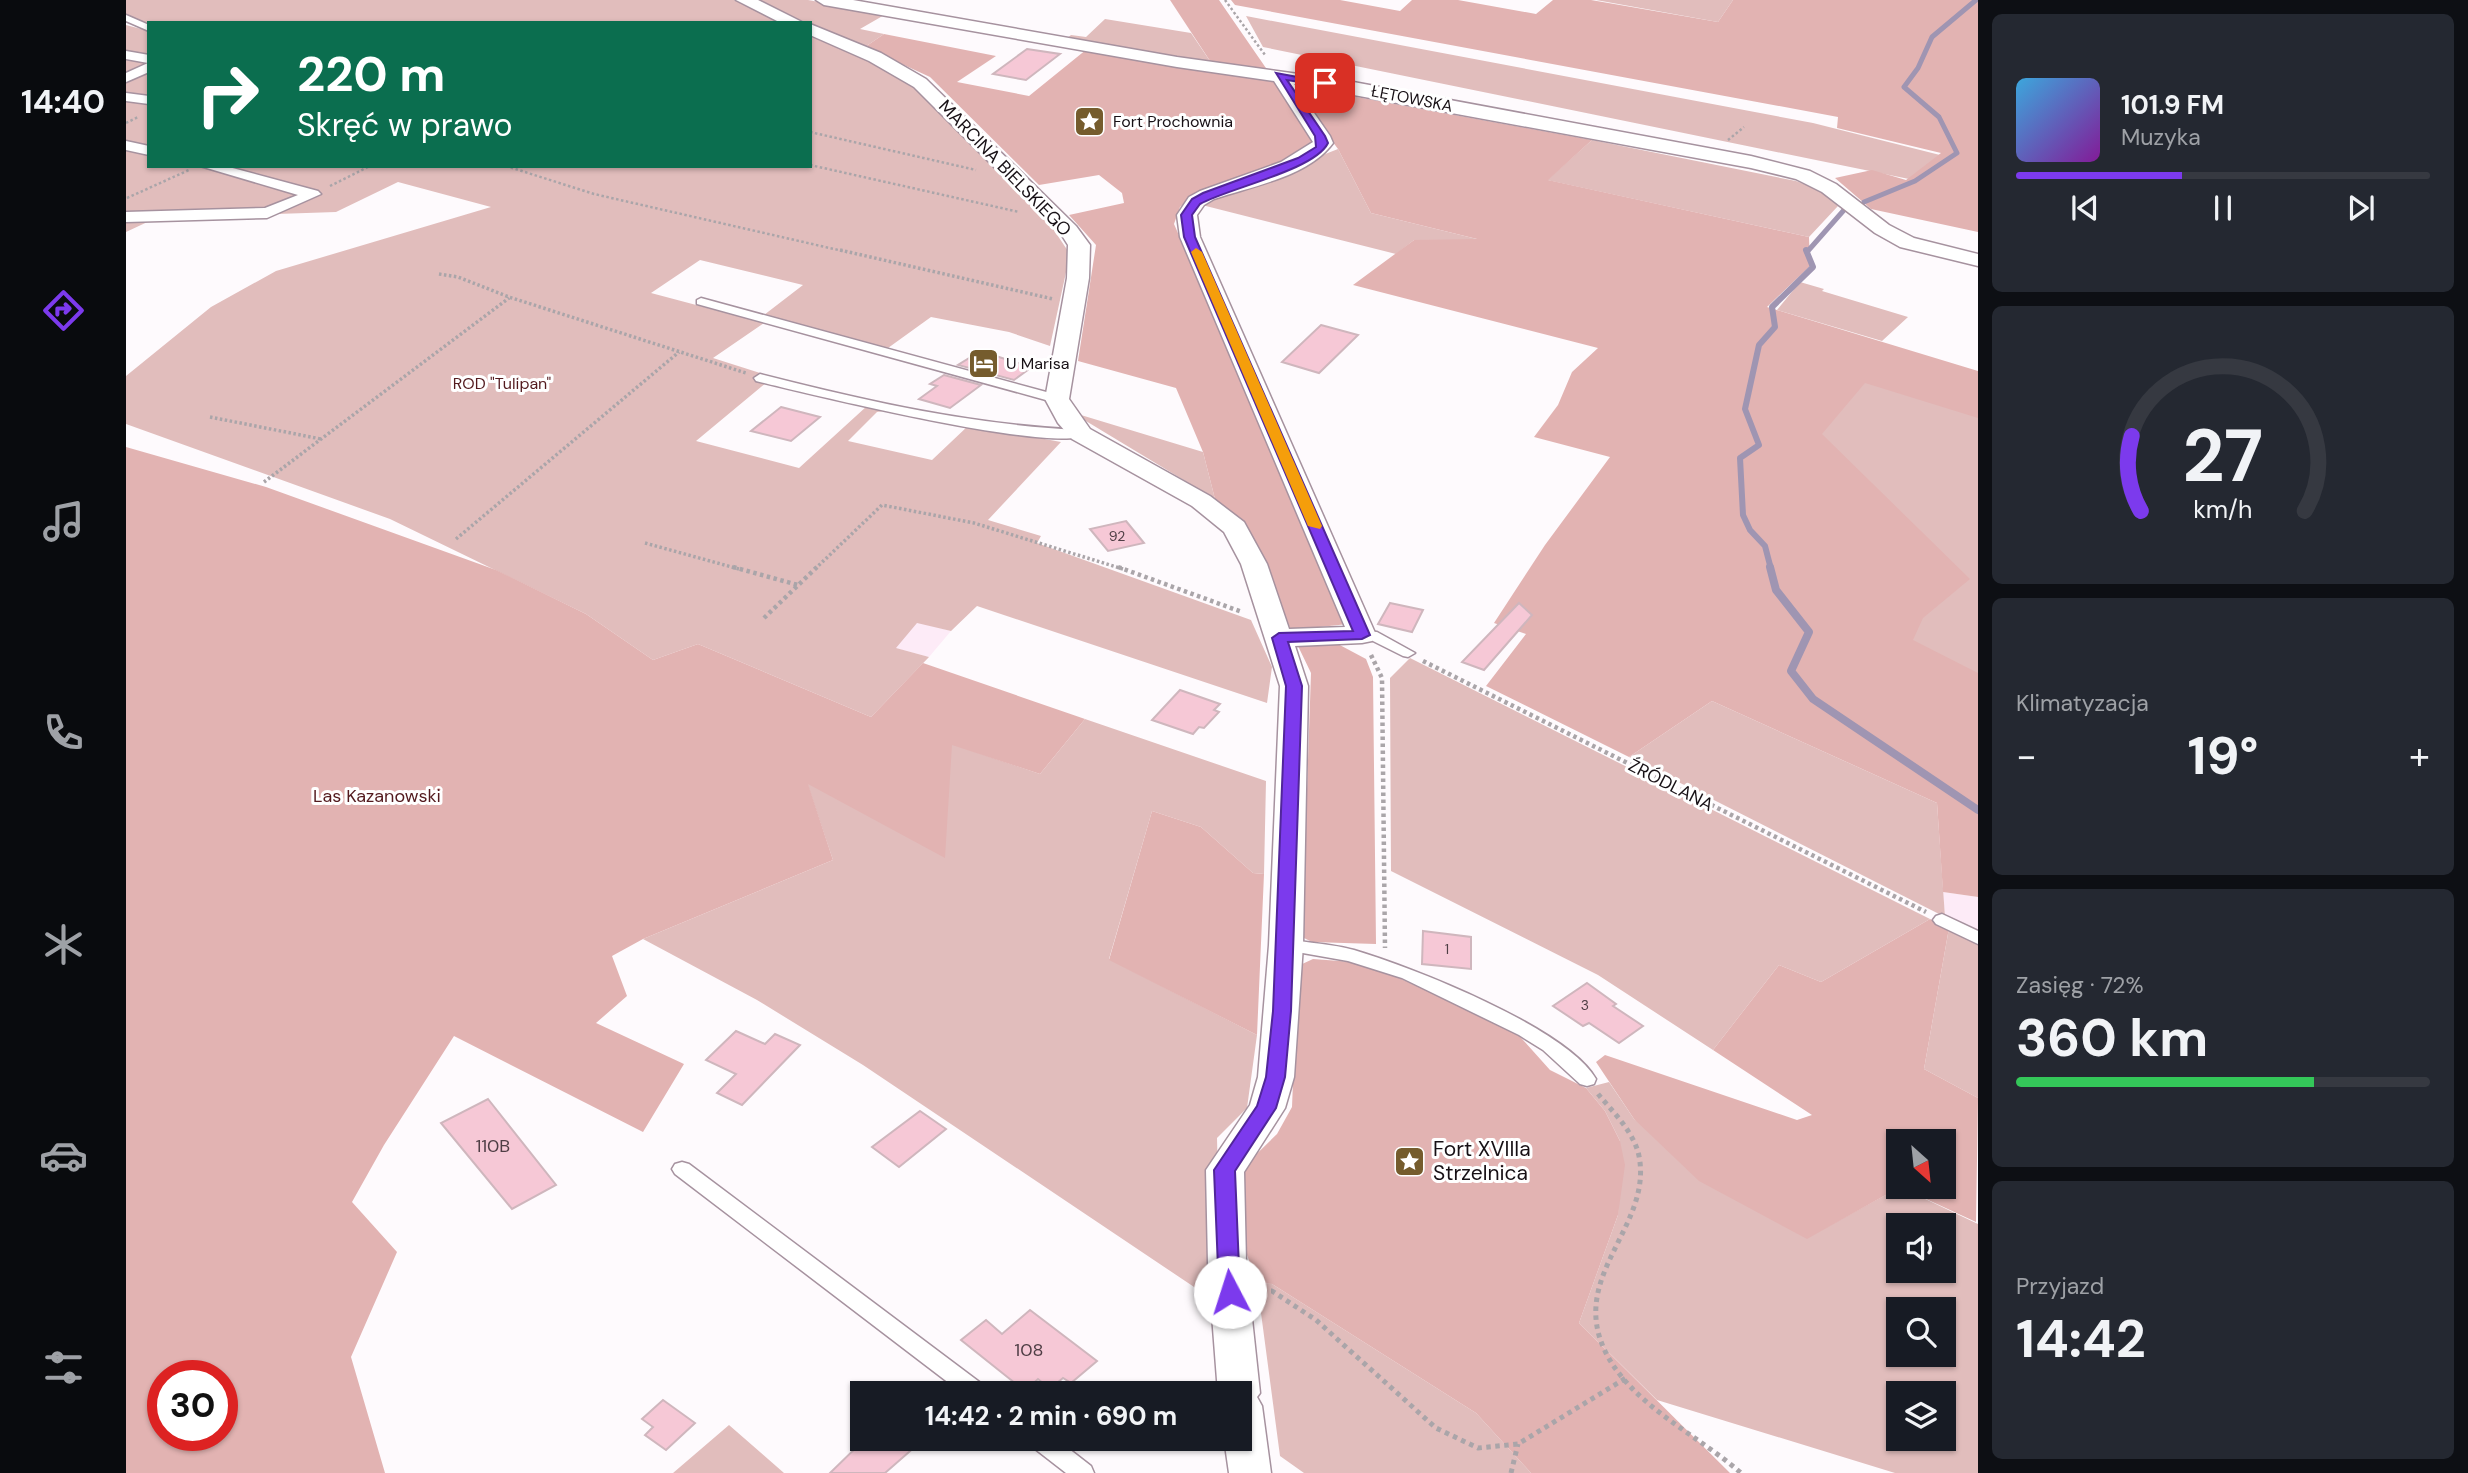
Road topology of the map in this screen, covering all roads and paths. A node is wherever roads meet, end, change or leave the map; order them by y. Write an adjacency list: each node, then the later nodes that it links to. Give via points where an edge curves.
1 (744, 0): 5 (street)
2 (824, 0): 11 (street, ŁĘTOWSKA, via 1177,62)
3 (1225, 0): 11 (path)
4 (126, 19): 6 (lane)
5 (791, 21)
6 (147, 27)
7 (812, 30): 23 (street, MARCINA BIELSKIEGO, via 920,83)
8 (126, 55): 9 (street)
9 (147, 59)
10 (147, 68): 12 (street)
11 (1279, 75): 28 (street, ŁĘTOWSKA, via 1803,175 1829,188 1900,240); 45 (street, via 1320,136 1320,149 1196,201 1186,215 1187,229)
12 (126, 78)
13 (126, 97): 14 (street)
14 (147, 100)
15 (812, 132): 23 (path, via 993,174)
16 (126, 145): 17 (street)
17 (147, 150)
18 (812, 165): 26 (path)
19 (192, 168): 25 (path)
20 (215, 168): 24 (street)
21 (366, 168): 24 (path)
22 (512, 168): 32 (path, via 594,194)
23 (1011, 173): 26 (street, MARCINA BIELSKIEGO)
24 (313, 194): 27 (street, via 267,213)
25 (126, 199)
26 (1055, 216): 32 (street, MARCINA BIELSKIEGO, via 1079,245)
27 (126, 217)
28 (1978, 260)
29 (439, 274): 30 (path)
30 (509, 298): 33 (path); 38 (path)
31 (701, 302): 35 (lane)
32 (1073, 303): 35 (street, MARCINA BIELSKIEGO)
33 (679, 351): 34 (path); 40 (path)
34 (760, 377): 37 (lane, via 1027,433)
35 (1057, 399): 37 (street)
36 (210, 417): 38 (path)
37 (1081, 434): 44 (street, via 1201,501 1235,528 1254,565)
38 (321, 439): 39 (path)
39 (264, 482)
40 (456, 539)
41 (645, 543): 42 (path)
42 (798, 585): 43 (path); 44 (path, via 882,505 917,509 1034,538)
43 (764, 618)
44 (1276, 628): 45 (street); 49 (street, via 1294,686)
45 (1362, 635): 46 (lane); 50 (path, via 1382,678)
46 (1408, 653): 47 (path, ŹRÓDLANA)
47 (1942, 920): 48 (lane)
48 (1978, 938)
49 (1286, 945): 50 (lane); 53 (street, via 1276,1077 1266,1108 1224,1170)
50 (1386, 965): 51 (lane, via 1526,1030)
51 (1587, 1079): 54 (path, via 1639,1153 1642,1175 1601,1272 1596,1300 1596,1325 1606,1354)
52 (682, 1169): 55 (lane)
53 (1230, 1292): 56 (street); 57 (path, via 1272,1291 1316,1320 1436,1428 1478,1448)
54 (1626, 1378): 57 (path); 63 (path, via 1652,1405)
55 (962, 1381)
56 (1238, 1381)
57 (1518, 1444): 62 (path)
58 (1055, 1451): 60 (lane)
59 (1247, 1451): 61 (street)
60 (1083, 1473)
61 (1250, 1473)
62 (1511, 1473)
63 (1741, 1473)

